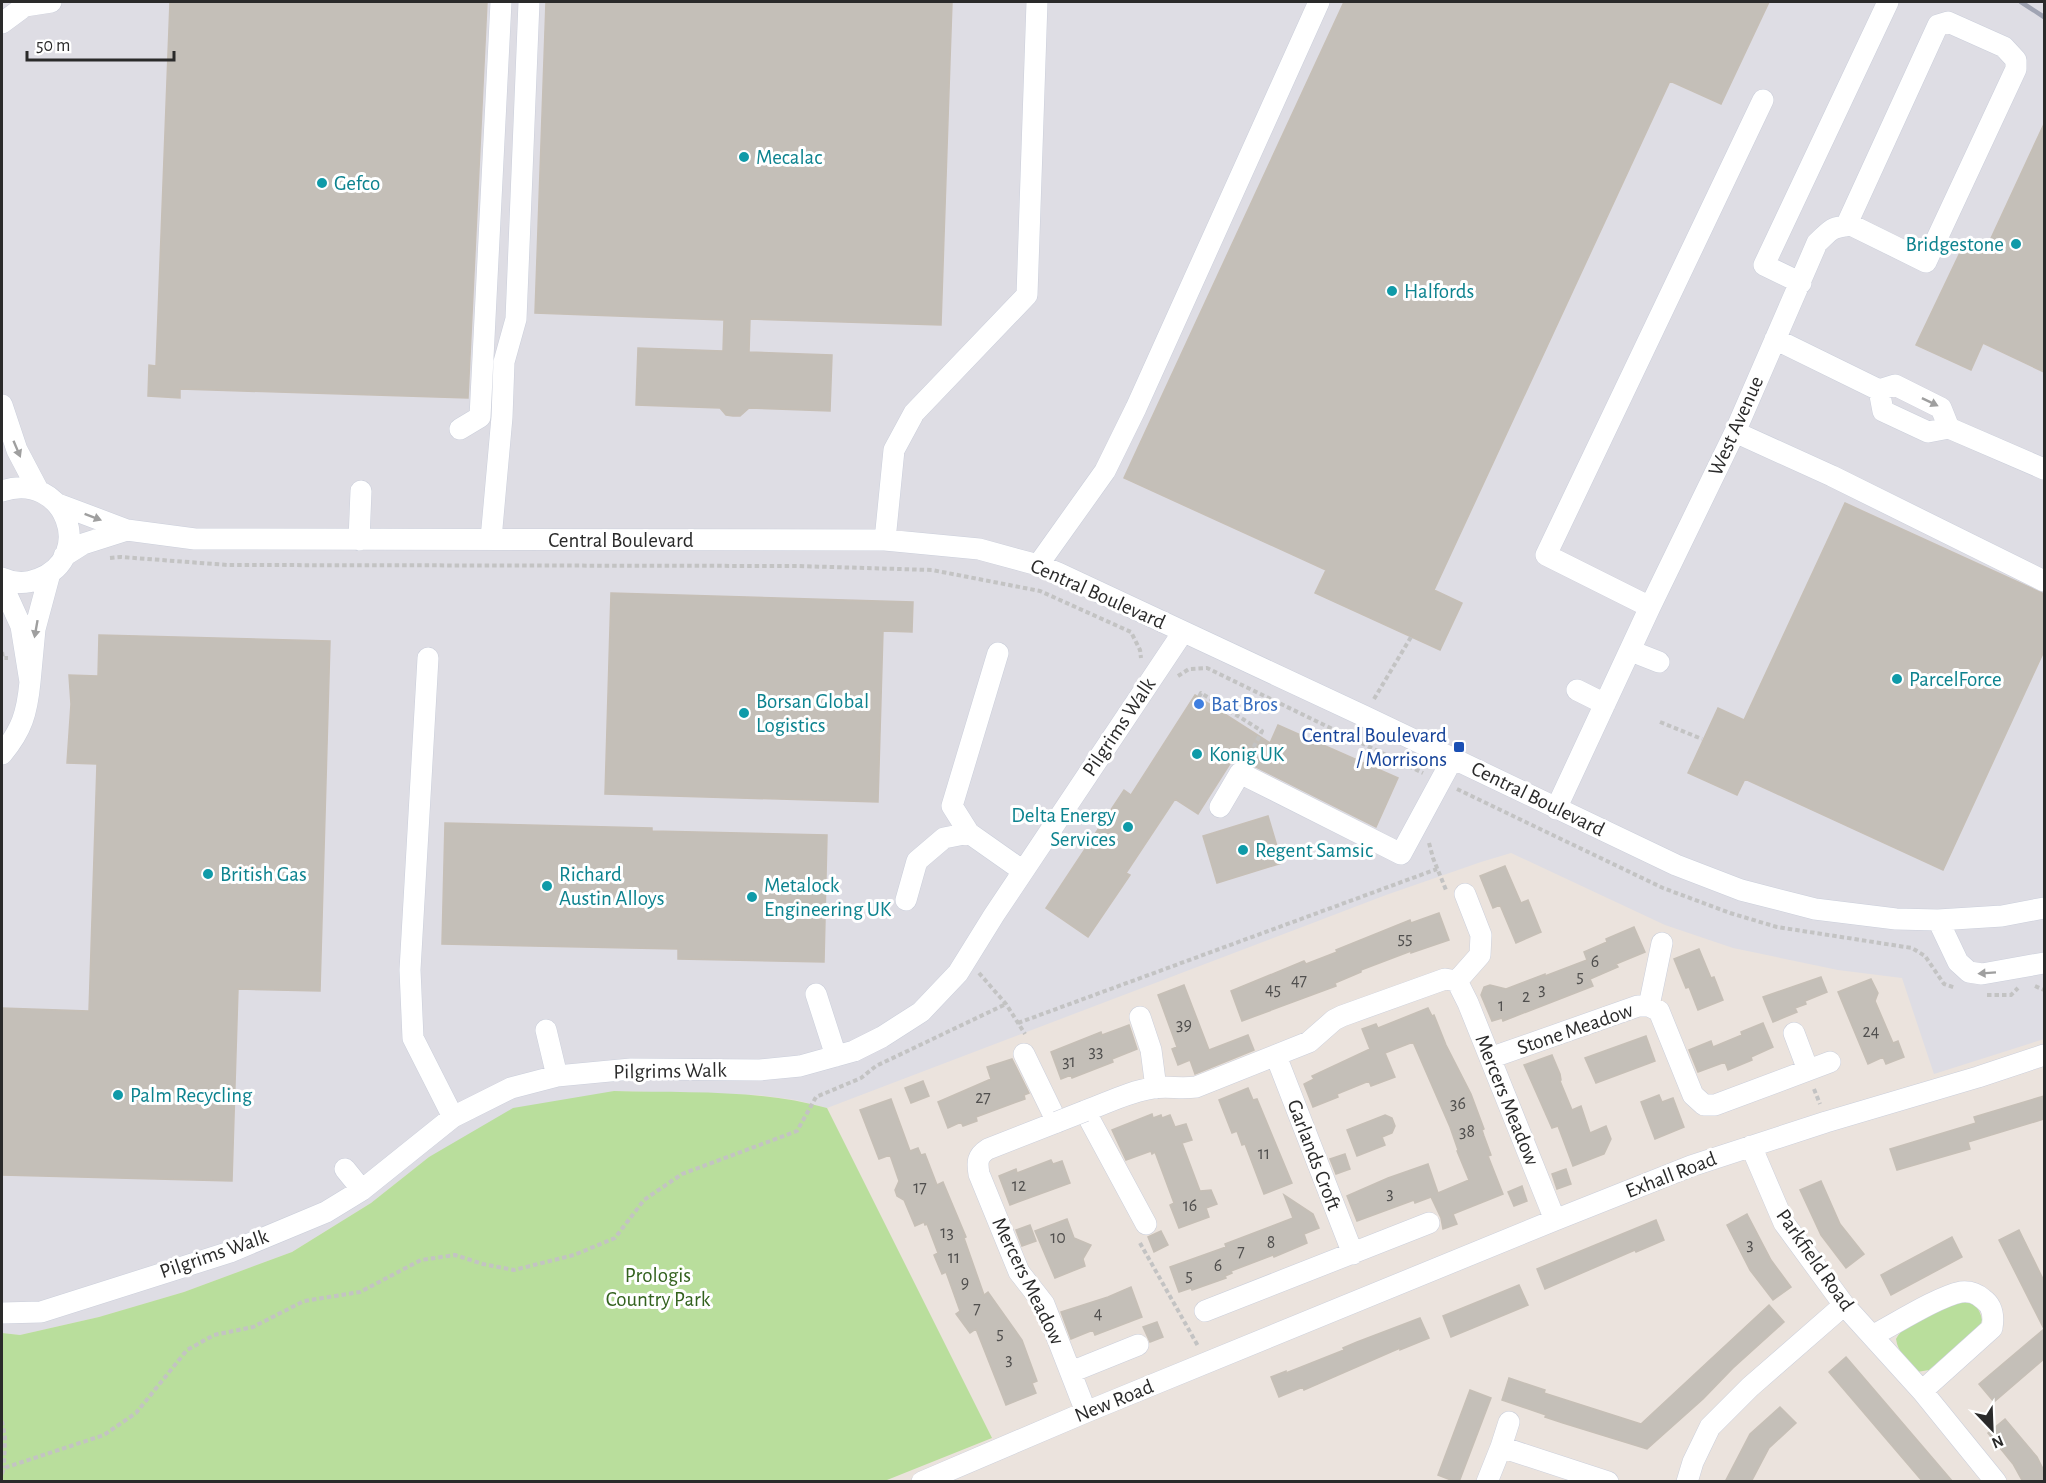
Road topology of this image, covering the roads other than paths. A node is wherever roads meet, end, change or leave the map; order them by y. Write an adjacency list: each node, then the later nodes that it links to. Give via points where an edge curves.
1 (51, 2): 7 (street, via 25,6)
2 (501, 2): 13 (street, via 480,417)
3 (529, 2): 21 (street, via 516,319 504,362)
4 (1037, 2): 23 (street, via 1027,295 914,413 894,450)
5 (1319, 2): 25 (street, via 1105,471)
6 (1888, 2): 10 (street, via 1764,266)
7 (2, 23)
8 (1763, 99): 30 (street, via 1546,555)
9 (1846, 226): 9 (street, via 1926,262 2016,69 2016,60 2004,47 1948,22 1938,25); 10 (street, West Avenue, via 1834,227 1817,243)
10 (1801, 283): 11 (street, West Avenue)
11 (1775, 339): 14 (street, West Avenue); 15 (street, via 1879,390 1895,385 1941,408 1949,428)
12 (2, 405): 16 (street, one-way to 16, via 17,450)
13 (460, 429)
14 (1736, 432): 28 (street); 30 (street, West Avenue)
15 (2044, 469)
16 (38, 490): 17 (street, via 25,487); 19 (street, Central Boulevard)
17 (2, 491)
18 (361, 491): 22 (street)
19 (58, 504): 20 (street, Central Boulevard, one-way to 20); 24 (street, via 69,531)
20 (127, 530): 22 (street, Central Boulevard, via 195,539); 24 (street, Central Boulevard, via 83,544)
21 (491, 539): 22 (street, Central Boulevard); 23 (street, Central Boulevard)
22 (359, 540)
23 (885, 540): 25 (street, Central Boulevard, via 979,549)
24 (64, 556): 26 (street)
25 (1038, 565): 31 (street, Central Boulevard)
26 (50, 573): 27 (street, via 35,581 18,583); 36 (street, one-way to 36, via 35,629)
27 (2, 579)
28 (2044, 581)
29 (2, 584): 36 (street, via 21,626)
30 (1650, 607): 32 (street, West Avenue)
31 (1183, 632): 40 (street, Central Boulevard); 44 (street, Pilgrims Walk)
32 (1631, 651): 35 (street); 38 (street, West Avenue)
33 (998, 653): 43 (street, via 952,806)
34 (428, 658): 67 (street, via 410,970 413,1038)
35 (1659, 662)
36 (30, 682): 39 (street, via 27,711 14,740)
37 (1577, 690): 38 (street)
38 (1605, 704): 42 (street, West Avenue)
39 (2, 754)
40 (1462, 763): 41 (street, via 1450,788 1401,854 1240,772); 42 (street, Central Boulevard)
41 (1220, 807)
42 (1556, 809): 48 (street, Central Boulevard, via 1676,865 1741,890 1815,909)
43 (969, 833): 44 (street); 46 (street, via 944,838 917,861)
44 (1023, 871): 59 (street, Pilgrims Walk, via 958,973 921,1012 882,1037)
45 (1456, 893): 51 (street, via 1481,935 1480,955)
46 (906, 900)
47 (2044, 908): 48 (street, Central Boulevard, via 2002,916)
48 (1938, 920): 50 (street, one-way to 48, via 1982,974 1969,972 1958,962)
49 (1662, 943): 53 (street)
50 (2044, 963)
51 (1457, 981): 60 (street, Mercers Meadow, via 1444,979 1342,1016 1309,1042); 61 (street, Mercers Meadow)
52 (816, 993): 59 (street)
53 (1649, 1006): 61 (street, Stone Meadow, via 1638,1006); 63 (street, Stone Meadow, via 1659,1011 1693,1095 1704,1106)
54 (1140, 1017): 65 (street, via 1151,1050)
55 (546, 1030): 64 (street)
56 (1794, 1033): 63 (street)
57 (1024, 1054): 68 (street)
58 (2044, 1055): 69 (street, Exhall Road)
59 (836, 1056): 64 (street, Pilgrims Walk, via 800,1066 760,1070 631,1069)
60 (1276, 1056): 65 (street, Mercers Meadow, via 1196,1087); 75 (street, Garlands Croft)
61 (1490, 1058): 72 (street, Mercers Meadow)
62 (1830, 1062): 63 (street, Stone Meadow)
63 (1808, 1070)
64 (557, 1076): 67 (street, Pilgrims Walk, via 511,1088)
65 (1156, 1088): 66 (street, Mercers Meadow)
66 (1085, 1111): 68 (street, Mercers Meadow, bridge); 74 (street)
67 (453, 1117): 71 (street, Pilgrims Walk)
68 (1057, 1122): 82 (street, Mercers Meadow, via 988,1149 977,1162 1019,1272 1044,1304)
69 (1751, 1146): 72 (street, Exhall Road); 76 (street, Parkfield Road, via 1784,1223)
70 (345, 1169): 71 (street)
71 (362, 1190): 78 (street, Pilgrims Walk, via 326,1212 230,1252 41,1312)
72 (1555, 1220): 79 (street, Exhall Road)
73 (1429, 1223): 75 (street)
74 (1146, 1224)
75 (1353, 1254): 77 (street)
76 (1844, 1305): 80 (street, Parkfield Road); 90 (street, via 1710,1427)
77 (1205, 1311)
78 (2, 1313)
79 (1306, 1322): 84 (street, New Road)
80 (1872, 1336): 83 (street, Parkfield Road); 83 (street, via 1948,1296 1974,1292 1986,1301 1994,1319 1992,1328)
81 (1138, 1345): 82 (street)
82 (1071, 1372): 84 (street, Mercers Meadow)
83 (1922, 1391): 91 (street, Parkfield Road)
84 (1086, 1412): 87 (street, New Road)
85 (1509, 1422): 86 (street)
86 (1501, 1447): 88 (street); 89 (street)
87 (922, 1482)
88 (1487, 1482)
89 (1608, 1482)
90 (1687, 1482)
91 (1996, 1482)

